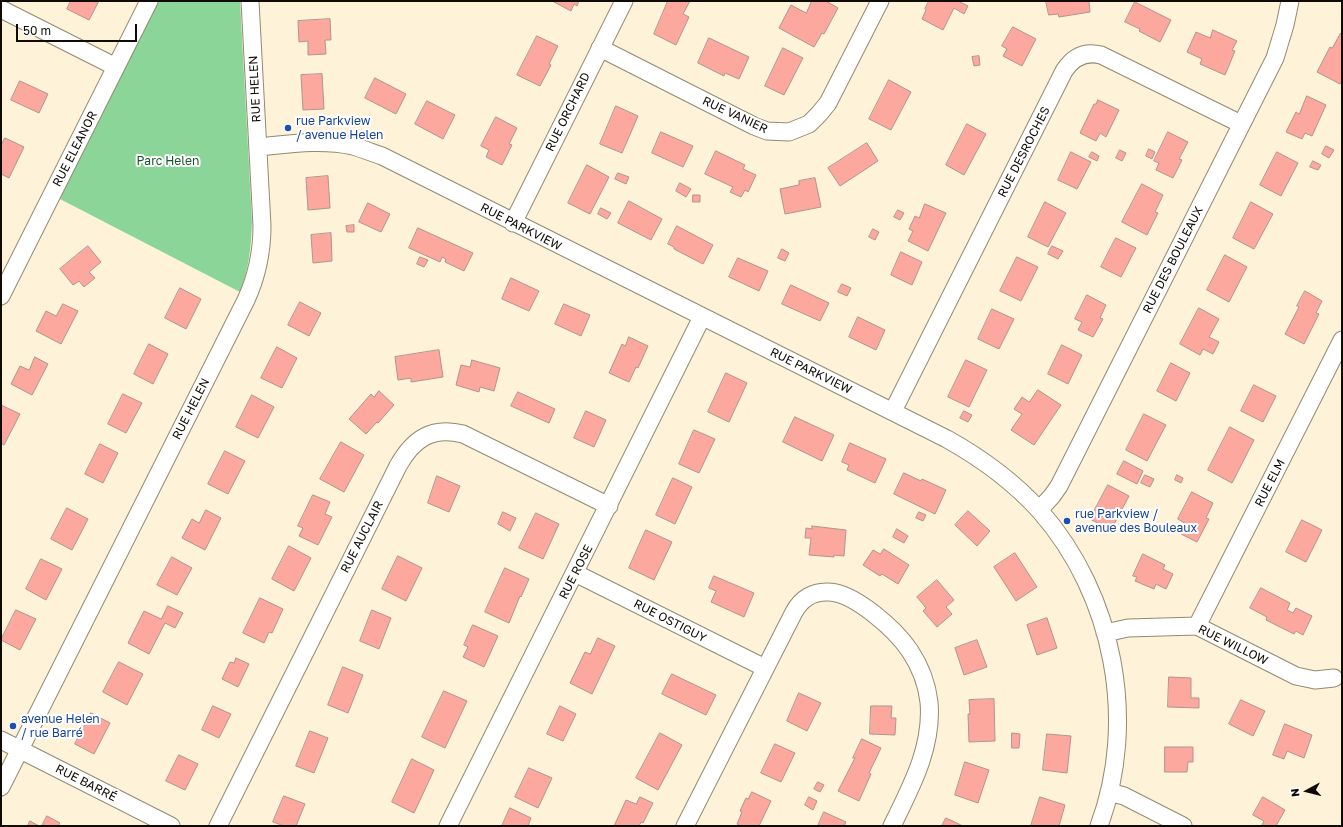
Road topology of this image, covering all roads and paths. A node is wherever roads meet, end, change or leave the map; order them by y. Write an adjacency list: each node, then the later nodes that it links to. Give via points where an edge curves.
1 (149, 1): 8 (street, RUE ELEANOR)
2 (250, 1): 10 (street, RUE HELEN)
3 (624, 1): 7 (street, RUE ORCHARD)
4 (880, 1): 7 (street, RUE VANIER, via 824,109 809,124 789,132 767,131 754,126)
5 (1290, 1): 9 (street, RUE DES BOULEAUX, via 1277,52)
6 (1, 10): 8 (street)
7 (600, 48): 11 (street, RUE ORCHARD)
8 (116, 67): 12 (street, RUE ELEANOR)
9 (1241, 124): 15 (street, RUE DESROCHES, via 1101,55 1085,54 1071,62 1064,71); 17 (street, RUE DES BOULEAUX, via 1059,486)
10 (258, 147): 11 (street, RUE PARKVIEW, via 326,143 363,149 393,161); 24 (street, RUE HELEN, via 262,238 257,270 250,290)
11 (513, 223): 13 (street, RUE PARKVIEW)
12 (1, 296)
13 (702, 317): 15 (street, RUE PARKVIEW); 16 (street, RUE ROSE)
14 (1342, 340): 19 (street, RUE ELM)
15 (893, 411): 17 (street, RUE PARKVIEW, via 979,458)
16 (609, 506): 18 (street, RUE ROSE); 28 (street, RUE AUCLAIR, via 463,434 437,432 425,436 414,444 398,466)
17 (1039, 510): 20 (street, RUE PARKVIEW, via 1073,557 1091,592)
18 (575, 573): 21 (street, RUE OSTIGUY); 29 (street, RUE ROSE)
19 (1197, 626): 20 (street, RUE WILLOW, via 1128,628); 22 (street, RUE WILLOW, via 1296,676 1315,680)
20 (1105, 633): 26 (street, RUE PARKVIEW, via 1114,673 1118,722 1116,754)
21 (765, 668): 30 (street); 31 (street, via 797,607 810,595 822,592 833,592 858,604 883,621 902,640 916,661 924,681 929,701 930,722 924,753)
22 (1334, 678)
23 (1, 740): 24 (street, RUE BARRÉ)
24 (20, 750): 25 (street, RUE HELEN); 27 (street, RUE BARRÉ)
25 (1, 787)
26 (1109, 792): 32 (street, RUE PARKVIEW); 33 (street, via 1124,796)
27 (171, 826)
28 (218, 826)
29 (448, 826)
30 (685, 826)
31 (892, 826)
32 (1099, 826)
33 (1183, 826)

